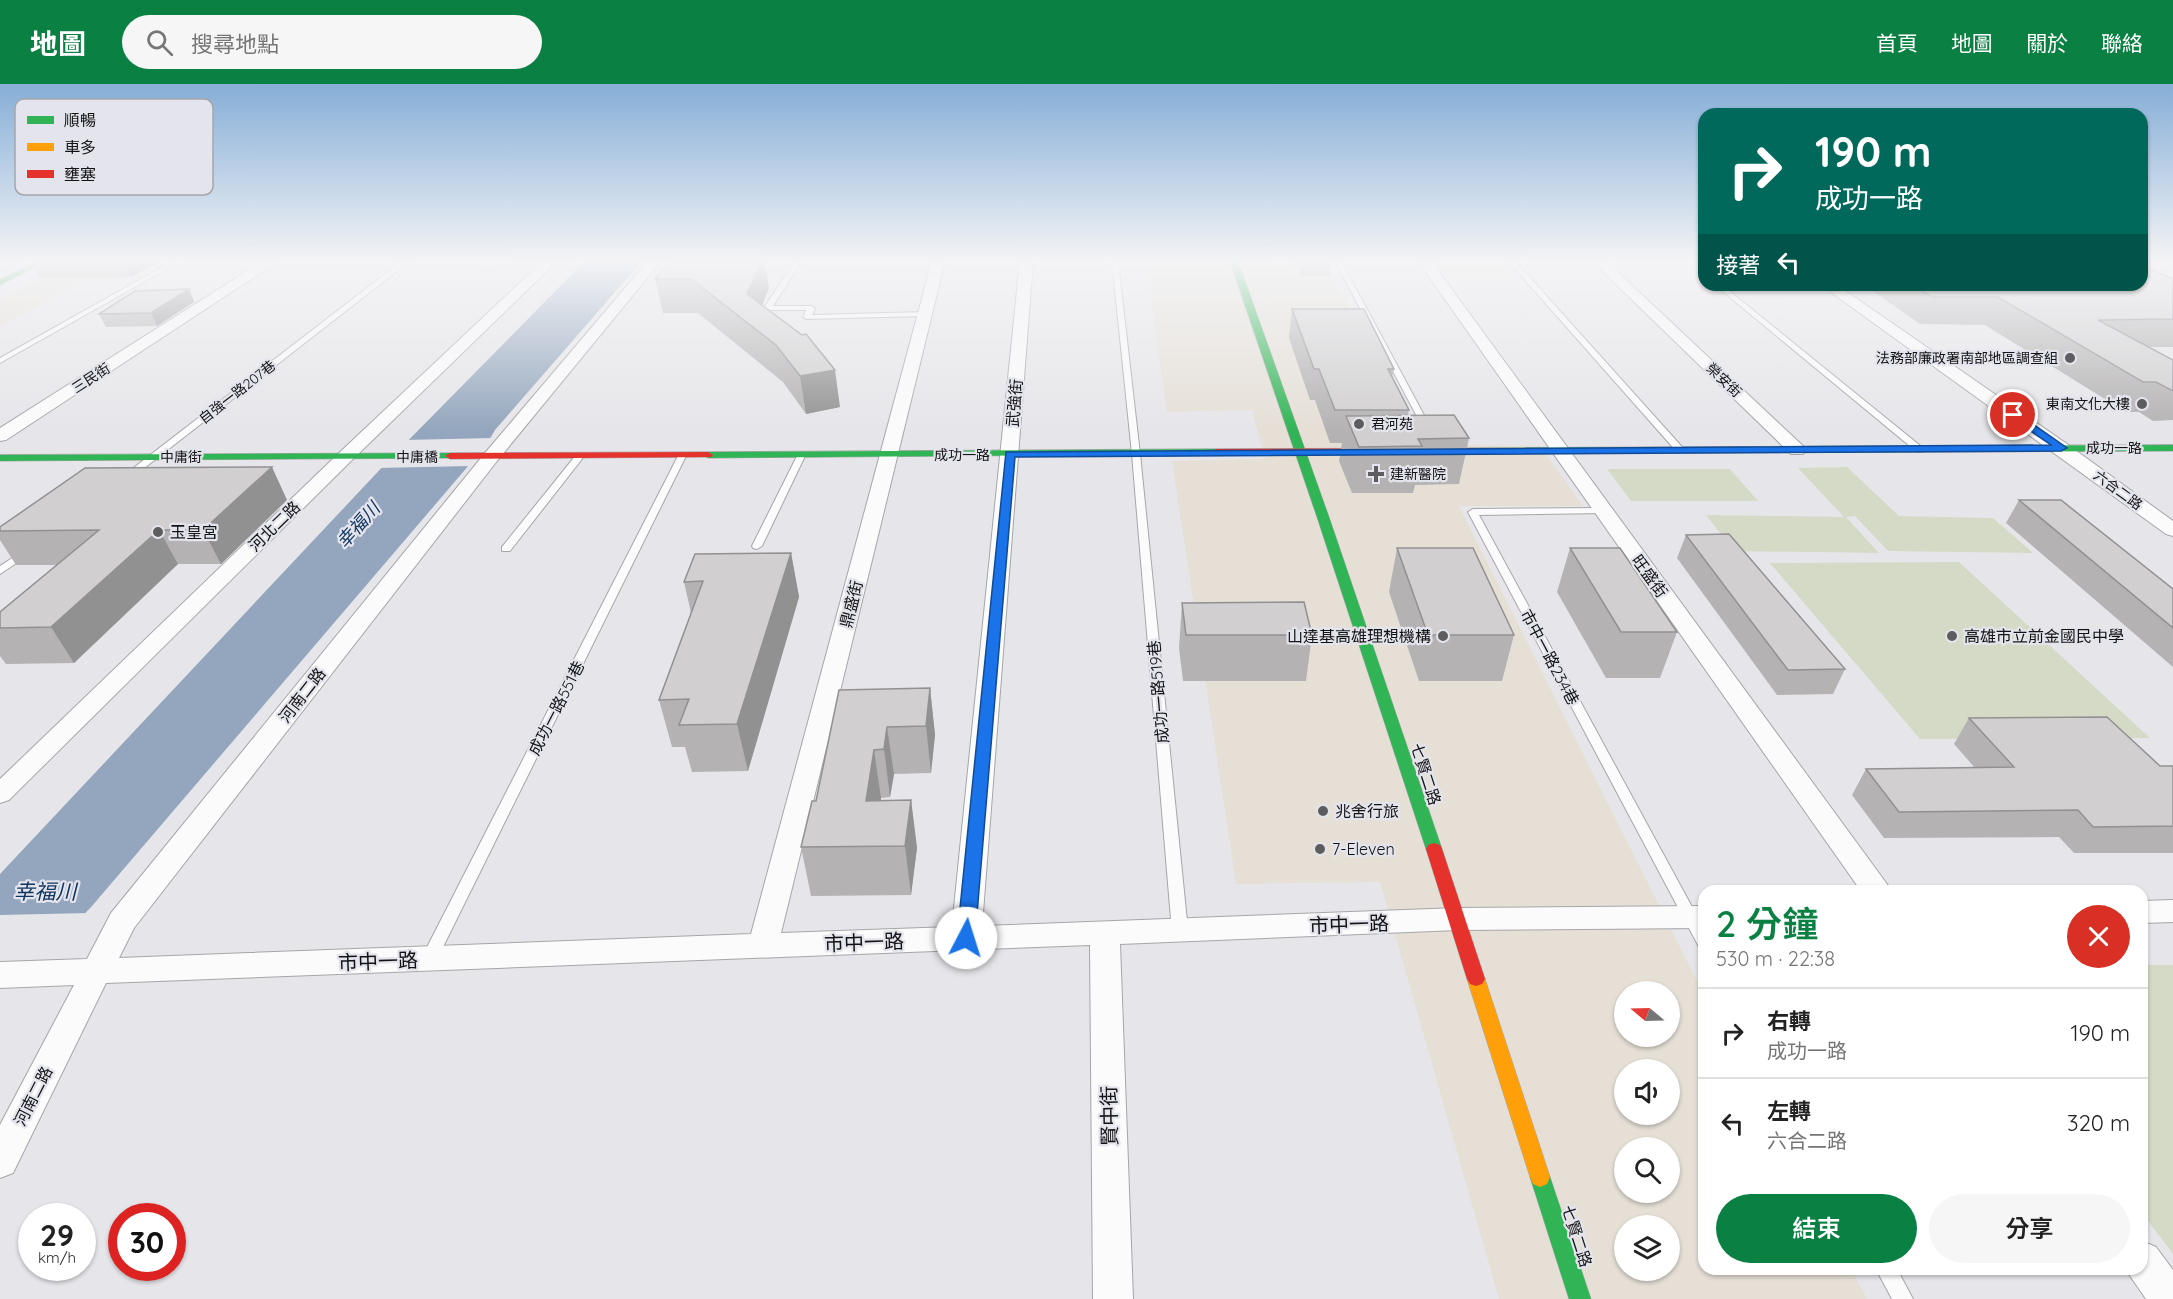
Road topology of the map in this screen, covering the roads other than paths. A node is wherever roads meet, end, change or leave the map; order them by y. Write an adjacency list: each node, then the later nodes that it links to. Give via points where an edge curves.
1 (77, 318): 16 (lane)
2 (185, 318): 17 (street, 三民街)
3 (334, 318): 35 (lane, 自強一路207巷)
4 (494, 318): 31 (street, 河北二路)
5 (605, 318): 32 (street, 河南二路)
6 (924, 318): 28 (street, 鼎盛街)
7 (1022, 318): 26 (street, 武強街)
8 (1121, 318): 27 (lane, 成功一路519巷)
9 (1254, 318): 25 (street, 七賢二路)
10 (1368, 318): 24 (lane)
11 (1465, 318): 23 (street, 旺盛街)
12 (1562, 318): 20 (lane)
13 (1658, 318): 21 (street, 榮安街)
14 (1759, 318): 22 (lane)
15 (1875, 318): 18 (street, 六合二路)
16 (0, 361)
17 (0, 436)
18 (2061, 448): 19 (street, 成功一路); 22 (street, 成功一路); 38 (street, 六合二路)
19 (2173, 448)
20 (1680, 450): 21 (street, 成功一路); 23 (street, 成功一路)
21 (1797, 450): 22 (street, 成功一路)
22 (1920, 450)
23 (1560, 451): 24 (street, 成功一路); 37 (street, 旺盛街)
24 (1440, 452): 25 (street, 成功一路)
25 (1302, 453): 27 (street, 成功一路); 48 (street, 七賢二路)
26 (1010, 454): 27 (street, 成功一路); 28 (street, 成功一路); 51 (street, 武強街)
27 (1136, 454): 49 (lane, 成功一路519巷)
28 (889, 455): 30 (street, 成功一路); 52 (street, 鼎盛街)
29 (682, 456): 30 (street, 成功一路); 33 (street, 成功一路); 53 (lane, 成功一路551巷)
30 (801, 456): 40 (lane)
31 (353, 457): 32 (street, 中庸橋); 35 (street, 中庸街); 43 (street, 河北二路)
32 (481, 457): 33 (street, 成功一路); 54 (street, 河南二路, via 123,921)
33 (579, 457): 41 (lane)
34 (0, 458): 35 (street, 中庸街)
35 (153, 458): 36 (lane, 自強一路207巷)
36 (115, 486)
37 (1603, 511): 44 (street, 旺盛街); 47 (lane, 市中一路234巷, via 1473,512)
38 (2173, 530)
39 (38, 543): 42 (lane)
40 (757, 546)
41 (506, 549)
42 (0, 571)
43 (0, 794)
44 (1872, 885)
45 (2173, 911): 46 (street)
46 (2148, 912)
47 (1696, 917): 48 (street, 市中一路)
48 (1458, 920): 49 (street, 市中一路); 60 (street, 七賢二路)
49 (1180, 931): 50 (street, 市中一路)
50 (1105, 933): 51 (street, 市中一路); 59 (street, 賢中街)
51 (966, 938): 52 (street, 市中一路)
52 (763, 946): 53 (street, 市中一路)
53 (429, 959): 54 (street, 市中一路)
54 (95, 972): 55 (street, 市中一路); 56 (street, 河南二路)
55 (12, 975)
56 (0, 1161)
57 (2148, 1268): 62 (street)
58 (1889, 1275): 61 (lane)
59 (1113, 1299)
60 (1580, 1299)
61 (1903, 1299)
62 (2170, 1299)

